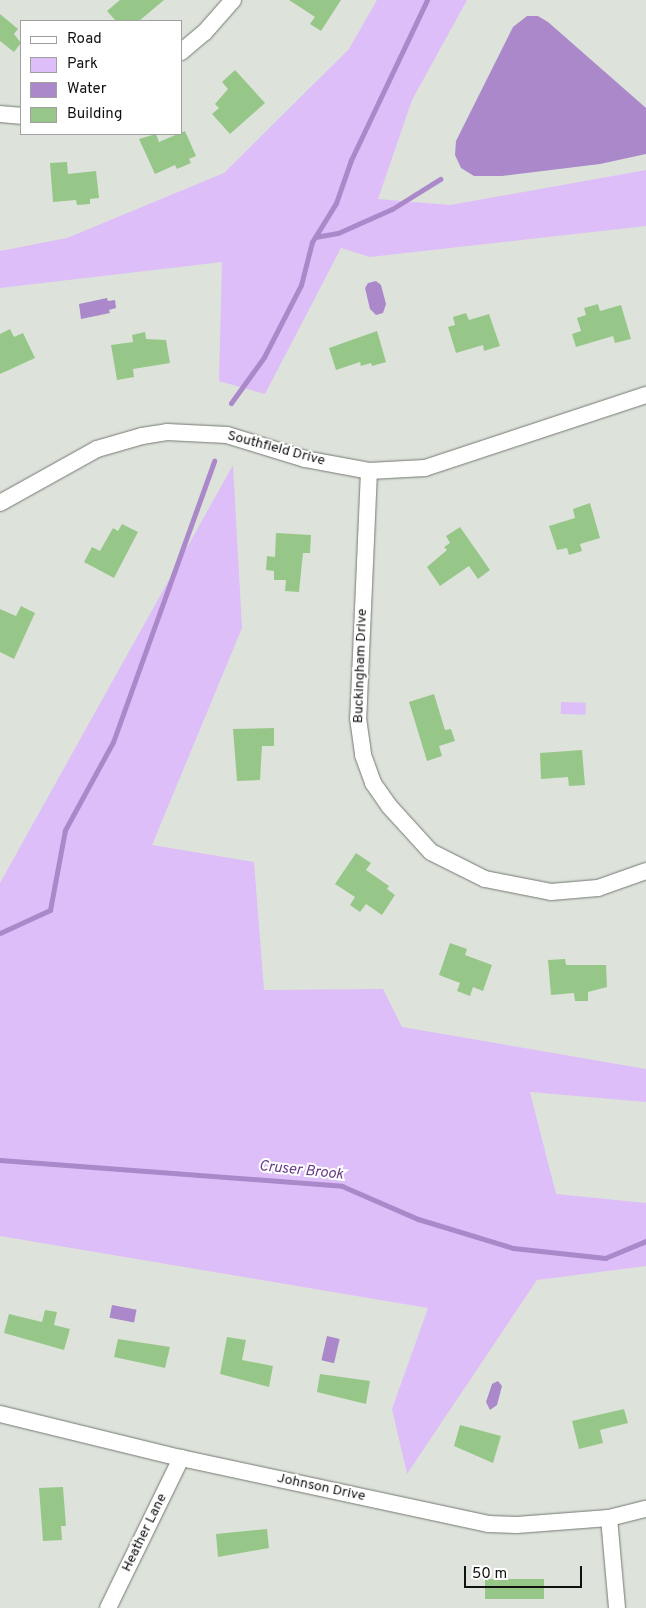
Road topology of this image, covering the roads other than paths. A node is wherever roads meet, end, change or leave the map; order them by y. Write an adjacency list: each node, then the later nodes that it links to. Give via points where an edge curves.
1 (232, 0): 2 (street, via 204,33)
2 (182, 51)
3 (0, 114): 4 (street)
4 (20, 116)
5 (646, 395): 6 (street, Southfield Drive, via 425,468)
6 (369, 471): 7 (street, Southfield Drive, via 305,459 227,435 167,432 97,449); 8 (street, Buckingham Drive, via 358,718 363,755 373,783 389,806 431,852 485,879 551,892 598,888)
7 (0, 503)
8 (646, 871)
9 (0, 1414): 10 (street, Johnson Drive)
10 (181, 1458): 12 (street, Johnson Drive, via 488,1524 517,1526); 13 (street, Heather Lane)
11 (646, 1508): 12 (street, Johnson Drive)
12 (609, 1518): 14 (street)
13 (108, 1608)
14 (617, 1608)

